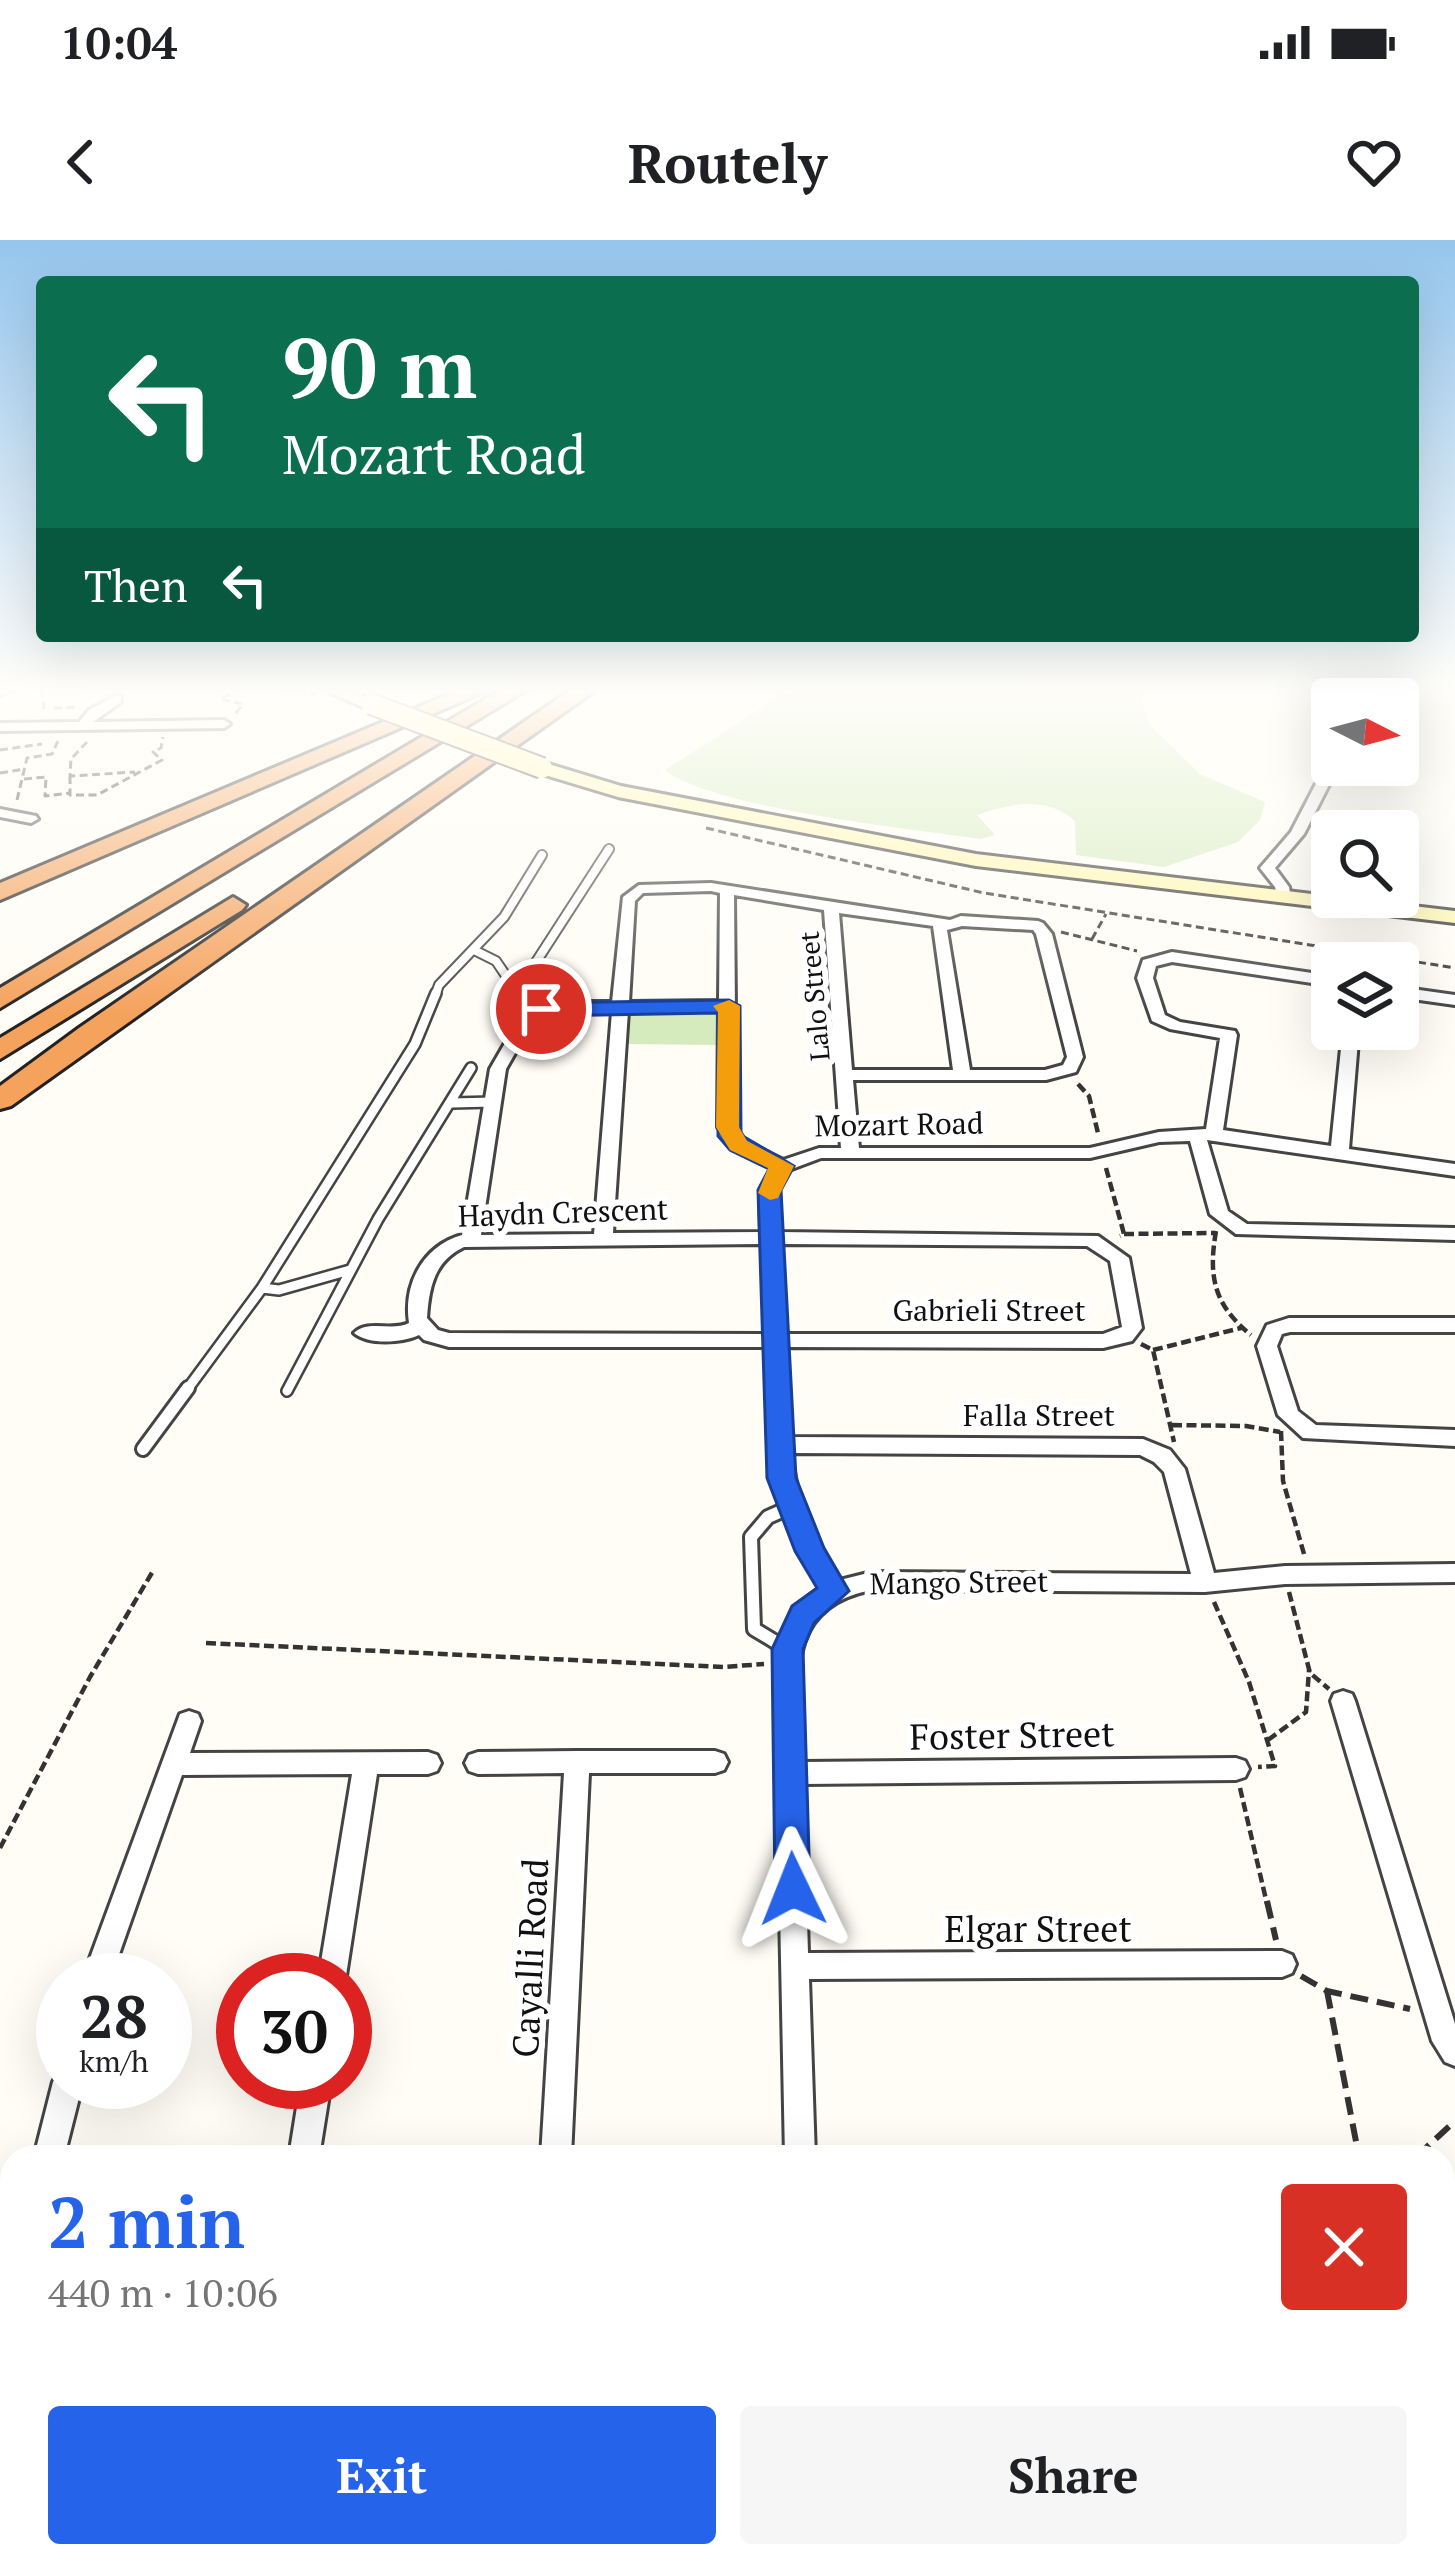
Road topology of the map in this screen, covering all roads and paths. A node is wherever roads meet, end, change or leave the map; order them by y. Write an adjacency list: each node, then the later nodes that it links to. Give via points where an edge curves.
1 (219, 798): 13 (highway)
2 (224, 798): 15 (highway)
3 (336, 798): 29 (highway)
4 (409, 798): 34 (highway)
5 (429, 798): 39 (highway)
6 (652, 798): 16 (main road, bridge, via 976,860)
7 (1316, 798): 16 (street, via 1267,868)
8 (4, 814): 9 (street)
9 (31, 819)
10 (690, 823): 18 (path, via 815,858)
11 (609, 849): 27 (lane)
12 (542, 855): 23 (lane)
13 (0, 880)
14 (728, 890): 17 (street, Lalo Street); 31 (street, Lalo Street, via 650,886 631,894); 32 (street)
15 (0, 892)
16 (1284, 899): 19 (main road)
17 (831, 907): 20 (street, Lalo Street); 37 (street, Lalo Street)
18 (1106, 914): 22 (path); 25 (path)
19 (1455, 917)
20 (945, 923): 21 (street, Lalo Street); 38 (street, via 939,932)
21 (1038, 926): 22 (path); 38 (street, via 1075,1062 1052,1075)
22 (1092, 939): 24 (path)
23 (476, 951): 27 (lane, via 496,961); 54 (lane, via 439,985 415,1044)
24 (1159, 958): 26 (street); 42 (street, via 1146,966 1145,979 1158,1018 1234,1028)
25 (1455, 968)
26 (1311, 978)
27 (515, 989): 33 (lane, via 513,1000)
28 (1419, 995): 30 (street)
29 (0, 1000)
30 (1455, 1000)
31 (620, 1006): 32 (street); 33 (street); 52 (street)
32 (729, 1006): 45 (street, via 730,1136)
33 (535, 1011): 40 (street, via 503,1057)
34 (0, 1050)
35 (1349, 1050): 43 (street)
36 (471, 1068): 41 (lane)
37 (845, 1075): 38 (street); 44 (street, Lalo Street)
38 (962, 1075)
39 (0, 1100)
40 (493, 1102): 41 (lane); 51 (street)
41 (452, 1103): 53 (lane)
42 (1206, 1134): 43 (street, Mozart Road); 44 (street, Mozart Road, via 1090,1153); 47 (street)
43 (1340, 1151): 46 (street, Mozart Road)
44 (850, 1153): 45 (street, Mozart Road)
45 (782, 1166): 50 (street, Mozart Road, via 770,1184)
46 (1455, 1170)
47 (1217, 1223): 48 (path); 49 (street, via 1252,1232); 57 (path, via 1208,1269 1216,1301)
48 (1124, 1234)
49 (1455, 1234)
50 (772, 1238): 52 (street, Haydn Crescent); 59 (street, Gabrieli Street, via 1091,1240 1119,1258 1134,1320); 60 (street, Mozart Road)
51 (471, 1240): 52 (street, Haydn Crescent); 56 (street, Haydn Crescent, via 444,1246 429,1262)
52 (603, 1240)
53 (350, 1270): 54 (lane); 63 (lane)
54 (262, 1288): 68 (lane)
55 (1455, 1325): 61 (street, via 1289,1325 1274,1330)
56 (419, 1326): 58 (street); 60 (street, via 448,1340)
57 (1241, 1328): 61 (path); 62 (path)
58 (364, 1334)
59 (1126, 1336): 60 (street, Gabrieli Street); 62 (path)
60 (775, 1341): 67 (street, Mozart Road)
61 (1267, 1346): 64 (street)
62 (1153, 1350): 65 (path)
63 (286, 1392)
64 (1284, 1424): 65 (path); 66 (street, via 1330,1437); 73 (path, via 1282,1481)
65 (1172, 1426): 69 (path, via 1176,1440)
66 (1455, 1438)
67 (779, 1445): 69 (street, Falla Street, via 1132,1446); 70 (street, Mozart Road)
68 (143, 1449)
69 (1162, 1456): 74 (street, via 1177,1476)
70 (793, 1506): 75 (street, Mozart Road); 77 (lane, via 757,1523 751,1537 754,1629)
71 (153, 1571): 90 (path)
72 (1455, 1573): 73 (street, Mango Street)
73 (1298, 1574): 74 (street, Mango Street); 78 (path)
74 (1204, 1583): 75 (street, Mango Street, via 872,1581); 81 (path, via 1246,1666)
75 (834, 1591): 77 (street, Mango Street, via 802,1615)
76 (206, 1643): 77 (path, via 723,1667)
77 (787, 1656): 89 (street)
78 (1309, 1670): 79 (path); 81 (path, via 1306,1712)
79 (1343, 1701): 96 (street)
80 (189, 1721): 87 (street)
81 (1268, 1740): 88 (path, via 1274,1766)
82 (577, 1762): 83 (street); 85 (street); 103 (street, Cayalli Road)
83 (715, 1762)
84 (428, 1763): 86 (street)
85 (478, 1763)
86 (366, 1764): 87 (street); 92 (street)
87 (172, 1765): 91 (street)
88 (1236, 1769): 89 (street, Foster Street); 93 (path)
89 (790, 1773): 94 (street)
90 (0, 1848)
91 (106, 1953)
92 (336, 1953)
93 (1282, 1964): 94 (street, Elgar Street); 95 (path)
94 (795, 1966): 104 (street)
95 (1327, 1991): 96 (path); 105 (path)
96 (1438, 2015): 97 (street)
97 (1455, 2052)
98 (62, 2109): 101 (street)
99 (312, 2109): 102 (street)
100 (1455, 2121): 106 (path)
101 (53, 2145)
102 (306, 2145)
103 (557, 2145)
104 (800, 2145)
105 (1357, 2145)
106 (1429, 2145)

